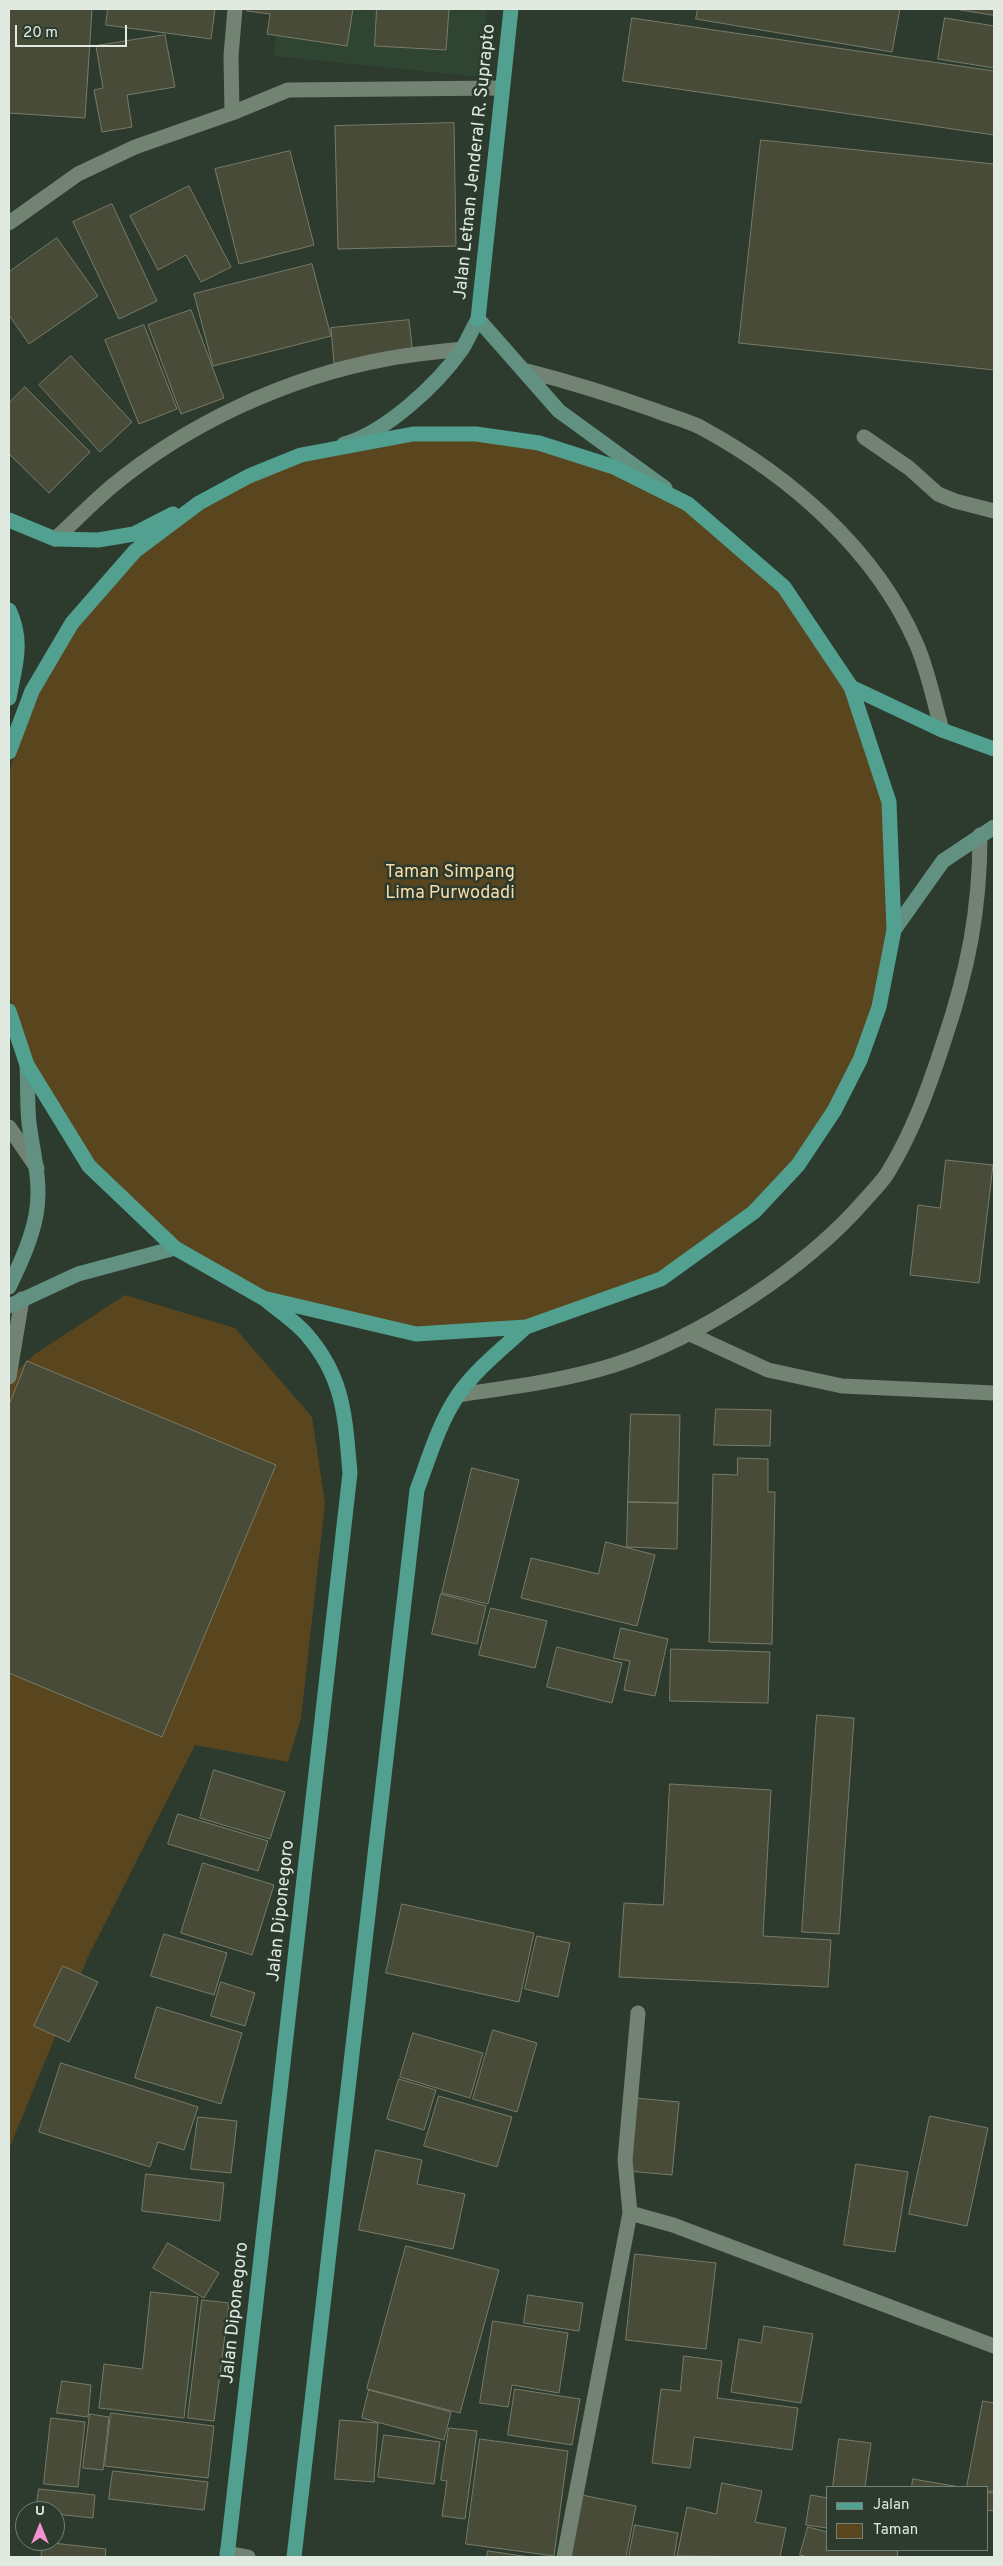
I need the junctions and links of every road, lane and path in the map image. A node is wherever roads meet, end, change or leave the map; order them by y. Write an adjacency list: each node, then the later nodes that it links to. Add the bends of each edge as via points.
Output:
1 (235, 9): 4 (street, via 230,56)
2 (511, 9): 3 (main road, Jalan Letnan Jenderal R. Suprapto)
3 (501, 88): 4 (street, via 288,90); 6 (main road, Jalan Letnan Jenderal R. Suprapto)
4 (232, 113): 5 (street, via 136,147 78,174)
5 (9, 223)
6 (478, 318): 7 (main road); 8 (main road)
7 (462, 349): 10 (main road, via 414,402 389,421 350,442); 15 (street, via 386,359 312,378 240,406 173,442 111,487)
8 (527, 371): 12 (main road, via 559,411); 19 (street, via 698,426 758,462 808,502 855,549 886,587 917,644)
9 (864, 437): 13 (street, via 909,468 938,494)
10 (301, 455): 11 (main road); 12 (main road, via 413,434 476,434 539,443 614,467)
11 (248, 476): 15 (main road, via 134,534 98,540); 21 (main road, via 199,503 136,551 72,623 32,691)
12 (688, 504): 17 (main road, via 784,587)
13 (994, 511)
14 (9, 520): 15 (main road)
15 (55, 539)
16 (11, 623): 18 (main road, via 19,648)
17 (851, 687): 19 (main road); 24 (main road, via 889,802)
18 (9, 698)
19 (942, 730): 20 (main road)
20 (994, 749)
21 (9, 752)
22 (994, 827): 23 (main road)
23 (980, 835): 24 (main road, via 943,861); 34 (street, via 980,882 972,945 954,1011 921,1111 886,1175 842,1226 812,1253 773,1282)
24 (894, 930): 33 (main road, via 879,1007 860,1060 834,1111 791,1172 754,1212 661,1279)
25 (9, 1011): 26 (main road)
26 (27, 1065): 28 (main road, via 29,1124); 29 (main road, via 89,1166)
27 (9, 1127): 28 (street)
28 (38, 1169): 30 (main road, via 36,1215 25,1254)
29 (175, 1248): 31 (main road); 32 (main road, via 78,1274)
30 (9, 1287)
31 (263, 1298): 33 (main road, via 416,1334); 41 (main road, Jalan Diponegoro, via 307,1335 335,1375 345,1419 350,1473)
32 (15, 1302): 35 (street)
33 (526, 1327): 37 (main road, via 490,1359)
34 (690, 1334): 36 (street, via 768,1370 842,1386); 37 (street, via 615,1364 555,1380)
35 (9, 1376)
36 (994, 1393)
37 (458, 1395): 43 (main road, via 435,1442 418,1490)
38 (638, 2013): 39 (street, via 625,2160)
39 (630, 2213): 40 (street, via 673,2225); 44 (street)
40 (994, 2346)
41 (227, 2555): 42 (street)
42 (248, 2557)
43 (294, 2557)
44 (564, 2557)

